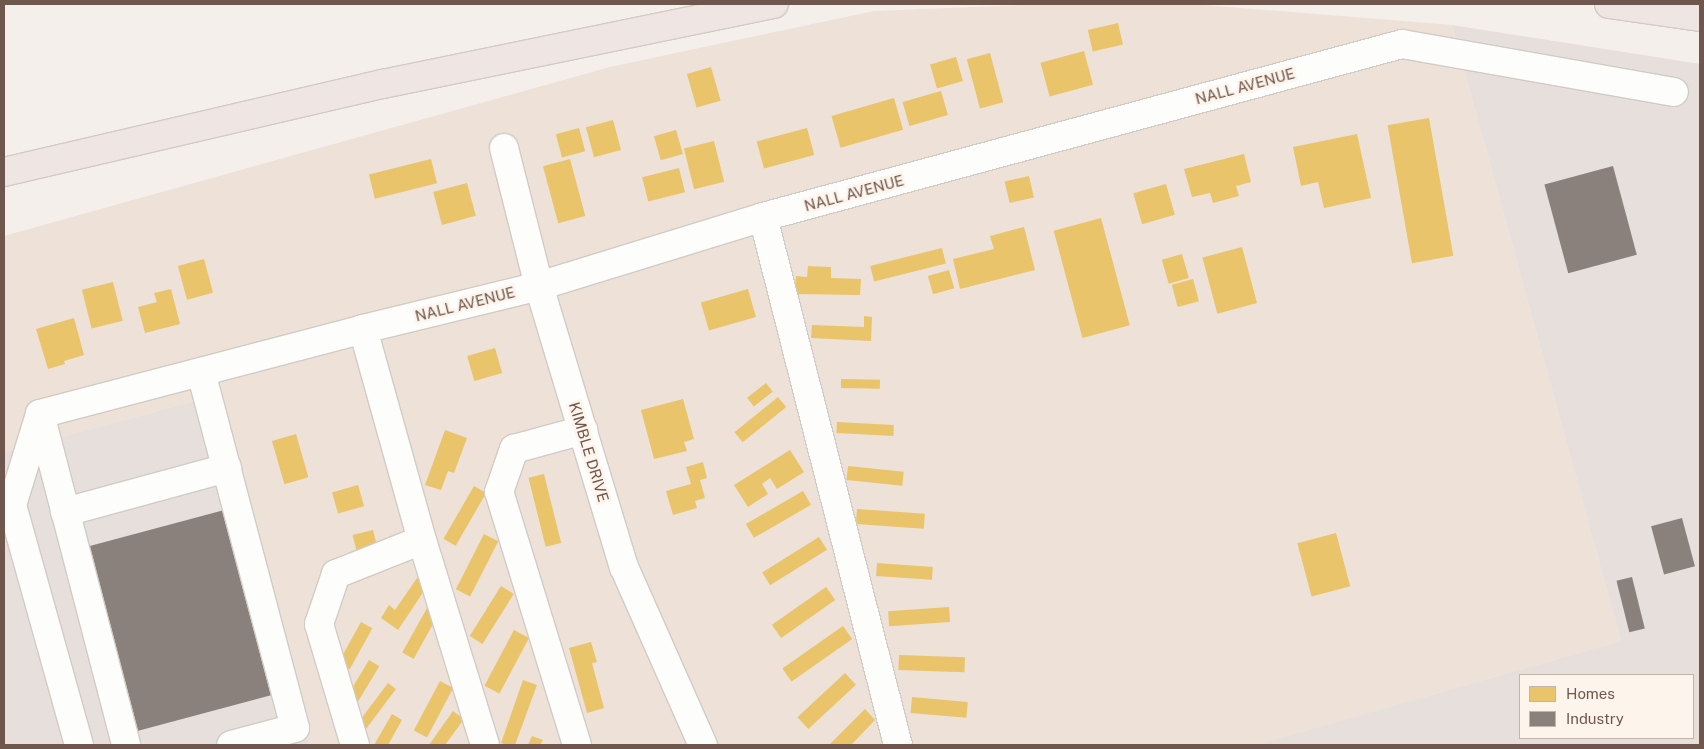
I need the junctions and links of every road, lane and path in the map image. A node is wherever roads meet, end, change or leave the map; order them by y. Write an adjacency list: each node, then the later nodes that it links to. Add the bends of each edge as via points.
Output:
1 (774, 4): 6 (highway, via 383,84)
2 (1610, 4): 3 (highway)
3 (1700, 17)
4 (1674, 92): 7 (street, NALL AVENUE, via 1402,44)
5 (504, 148): 8 (street, KIMBLE DRIVE)
6 (4, 172)
7 (763, 217): 8 (street, NALL AVENUE); 23 (street)
8 (539, 286): 9 (street, NALL AVENUE); 12 (street, KIMBLE DRIVE)
9 (363, 329): 10 (street, NALL AVENUE); 15 (street)
10 (201, 372): 11 (street, NALL AVENUE); 13 (street)
11 (40, 414): 14 (street); 16 (street, via 12,506)
12 (583, 430): 21 (street, via 514,449 500,492); 22 (street, KIMBLE DRIVE, via 624,567)
13 (227, 468): 14 (street); 18 (street, via 295,728)
14 (65, 512): 17 (street)
15 (422, 540): 19 (street, via 336,574 319,624); 20 (street)
16 (79, 745)
17 (126, 745)
18 (232, 745)
19 (355, 745)
20 (485, 745)
21 (577, 745)
22 (703, 745)
23 (898, 745)

